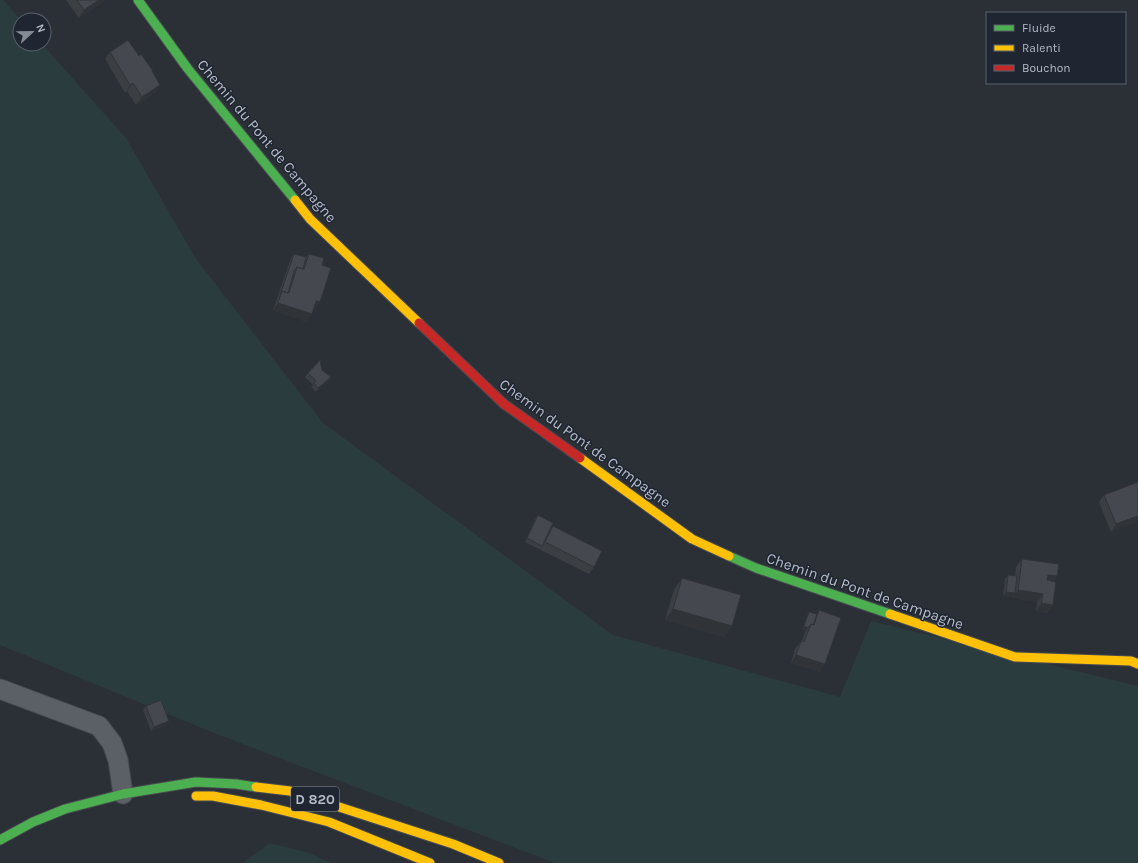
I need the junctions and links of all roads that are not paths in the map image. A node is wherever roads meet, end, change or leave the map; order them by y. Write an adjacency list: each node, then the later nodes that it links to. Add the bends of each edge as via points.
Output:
1 (138, 0): 2 (street, Chemin du Pont de Campagne, via 188,69 310,219 504,404 692,539 756,568 1015,658)
2 (1136, 658)
3 (0, 689): 4 (street, via 99,726 112,743 118,760)
4 (123, 794): 5 (street, D 820); 7 (street, D 820, via 65,809 33,822); 9 (street, D 820, via 196,782 290,791 453,844)
5 (168, 795)
6 (183, 796): 8 (street, D 820, via 213,796 329,822)
7 (0, 840)
8 (430, 863)
9 (499, 863)

